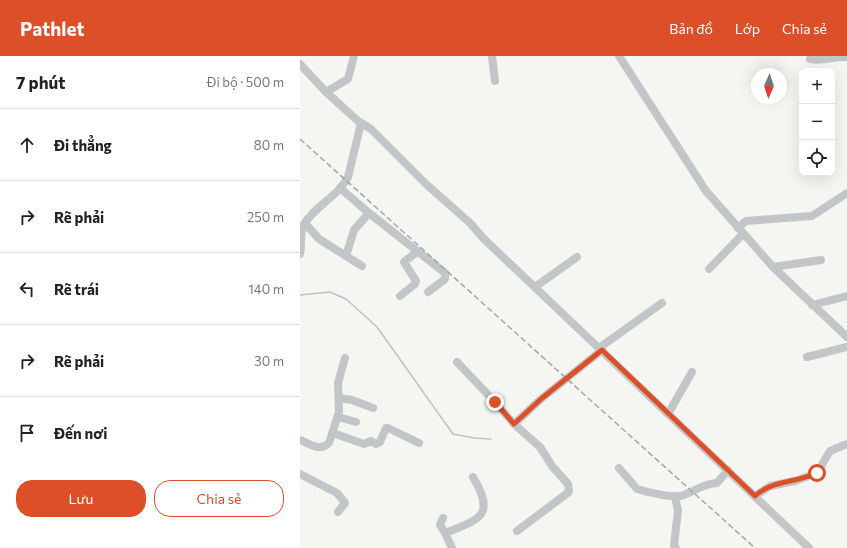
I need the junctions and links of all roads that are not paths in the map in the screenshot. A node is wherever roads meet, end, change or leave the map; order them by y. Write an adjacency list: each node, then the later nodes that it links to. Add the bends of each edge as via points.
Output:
1 (354, 56): 8 (street, via 348,79)
2 (492, 56): 7 (street)
3 (618, 56): 14 (street, via 699,182)
4 (847, 57): 5 (street, via 824,61)
5 (810, 59)
6 (300, 64): 8 (street)
7 (495, 81)
8 (326, 92): 9 (street)
9 (361, 123): 10 (street, via 348,177); 23 (street)
10 (340, 188): 12 (street); 13 (street)
11 (847, 193): 14 (street, via 814,215 746,221)
12 (368, 213): 15 (street); 17 (street, via 354,230)
13 (305, 223): 16 (street, via 302,229); 17 (street, via 314,235)
14 (740, 231): 21 (street); 22 (street)
15 (418, 251): 24 (street, via 446,276); 25 (street, via 404,262 416,283)
16 (300, 254)
17 (346, 256): 20 (street)
18 (577, 257): 23 (street)
19 (821, 260): 21 (street)
20 (362, 266)
21 (773, 267): 28 (street)
22 (709, 269)
23 (535, 287): 31 (street)
24 (428, 292)
25 (400, 296)
26 (847, 296): 28 (street)
27 (662, 303): 31 (street)
28 (812, 305): 29 (street)
29 (847, 337)
30 (847, 347): 32 (street)
31 (601, 349): 38 (street); 41 (street)
32 (807, 357)
33 (345, 358): 36 (street, via 338,383)
34 (457, 362): 41 (street)
35 (692, 372): 38 (street)
36 (338, 398): 37 (street); 39 (street)
37 (373, 408)
38 (668, 414): 47 (street)
39 (338, 417): 40 (street); 42 (street)
40 (356, 422)
41 (514, 424): 54 (street, via 540,447 569,488 565,496)
42 (333, 433): 43 (street, via 325,447 316,447); 44 (street, via 364,444 376,444 388,428)
43 (300, 440)
44 (419, 443)
45 (847, 444): 51 (street, via 830,451 817,473 770,486)
46 (619, 468): 50 (street, via 637,490)
47 (728, 470): 50 (street, via 717,482 709,483 682,496); 51 (street)
48 (300, 474): 52 (street, via 339,494 345,503)
49 (473, 477): 55 (street, via 485,502 484,511 470,522)
50 (675, 496): 57 (street, via 678,511 674,544)
51 (755, 496): 58 (street)
52 (338, 512)
53 (443, 518): 55 (street, via 440,525)
54 (517, 531)
55 (445, 533): 56 (street)
56 (452, 548)
57 (676, 548)
58 (809, 548)

